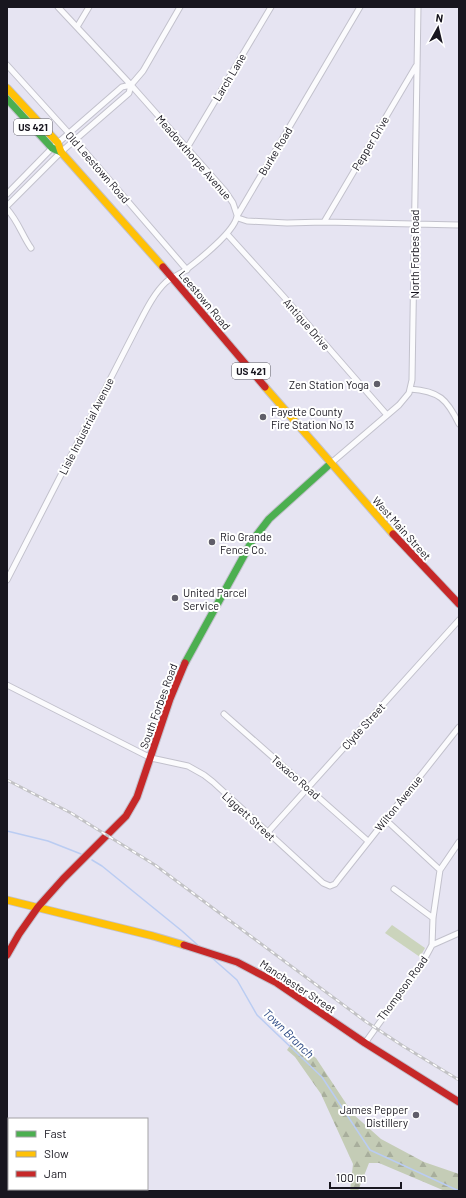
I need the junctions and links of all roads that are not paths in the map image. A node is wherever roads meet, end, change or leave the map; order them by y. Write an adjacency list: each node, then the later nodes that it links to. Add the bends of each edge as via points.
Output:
1 (58, 7): 7 (street, Meadowthorpe Avenue)
2 (89, 7): 7 (street)
3 (180, 7): 10 (street, via 143,71)
4 (271, 7): 16 (street, Larch Lane)
5 (360, 7): 21 (street, Burke Road)
6 (418, 7): 9 (street, North Forbes Road)
7 (77, 27): 10 (street, Meadowthorpe Avenue)
8 (7, 65): 13 (street, Old Leestown Road)
9 (417, 65): 22 (street, Pepper Drive); 23 (street, North Forbes Road)
10 (131, 85): 13 (street, via 122,87); 14 (street, via 128,95); 16 (street, Meadowthorpe Avenue)
11 (7, 88): 15 (main road, Leestown Road / US 421)
12 (7, 99): 15 (main road, Leestown Road / US 421)
13 (69, 133): 14 (street, Old Leestown Road); 15 (street)
14 (75, 140): 17 (street); 27 (street, Old Leestown Road)
15 (55, 146): 17 (main road, Leestown Road / US 421); 18 (street)
16 (187, 148): 21 (street, Meadowthorpe Avenue, via 230,198)
17 (61, 152): 19 (street); 28 (main road, Leestown Road / US 421)
18 (7, 194)
19 (7, 206)
20 (7, 209): 26 (street, via 20,226)
21 (237, 216): 22 (street, via 247,220 287,223); 25 (street, Burke Road, via 234,226)
22 (324, 222): 23 (street)
23 (414, 224): 24 (street); 29 (street, North Forbes Road, via 413,353)
24 (459, 225)
25 (227, 234): 27 (street, Burke Road); 30 (street, Antique Drive)
26 (31, 248)
27 (186, 270): 28 (street, Burke Road)
28 (172, 278): 32 (main road, Leestown Road / US 421); 33 (street, Lisle Industrial Avenue, via 161,288 136,329)
29 (410, 390): 30 (street, via 405,399); 31 (street, via 437,394 451,408)
30 (387, 415): 32 (street)
31 (459, 424)
32 (330, 464): 34 (main road, West Main Street / US 421, via 412,556); 39 (main road, South Forbes Road, via 269,519 252,541 183,667)
33 (7, 580)
34 (459, 604)
35 (459, 620): 40 (street, Clyde Street)
36 (7, 685): 39 (street)
37 (224, 714): 40 (street, Texaco Road)
38 (459, 727): 41 (street, Wilton Avenue)
39 (151, 758): 42 (street, Liggett Street, via 188,766 204,775); 49 (main road, South Forbes Road, via 138,797 126,816)
40 (308, 787): 42 (street, Clyde Street); 43 (street, Texaco Road)
41 (386, 820): 43 (street, Wilton Avenue); 45 (street)
42 (268, 832): 46 (street, Liggett Street, via 323,883 332,886)
43 (368, 840): 46 (street, Wilton Avenue)
44 (459, 842): 45 (street, Thompson Road)
45 (440, 870): 50 (street, Thompson Road)
46 (338, 880)
47 (394, 889): 50 (street)
48 (7, 900): 49 (main road, Manchester Street)
49 (38, 906): 53 (main road, South Forbes Road); 54 (main road, Manchester Street, via 226,957 277,983)
50 (433, 918): 52 (street, Thompson Road)
51 (459, 933): 52 (street)
52 (432, 945): 54 (street, Thompson Road, via 413,976)
53 (7, 954)
54 (364, 1043): 55 (main road, Manchester Street)
55 (459, 1102)

